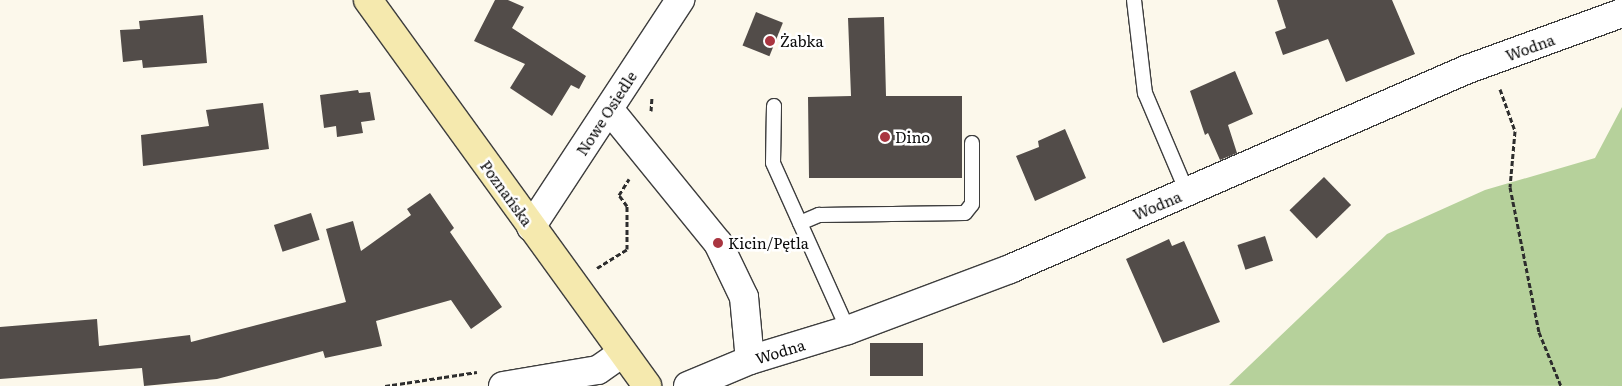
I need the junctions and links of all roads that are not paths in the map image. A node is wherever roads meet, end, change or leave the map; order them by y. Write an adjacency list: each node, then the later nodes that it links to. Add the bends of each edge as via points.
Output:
1 (368, 0): 10 (street, Poznańska)
2 (680, 0): 6 (street, Nowe Osiedle)
3 (1134, 0): 8 (lane, via 1145,94)
4 (1622, 13): 8 (street, Wodna, via 1490,61)
5 (774, 106): 9 (lane, via 773,163)
6 (609, 109): 10 (street, Nowe Osiedle); 13 (street, via 722,251 744,297)
7 (972, 144): 9 (lane, via 972,204 965,213 819,214)
8 (1187, 192): 11 (street, Wodna, via 1010,269)
9 (800, 223): 11 (lane)
10 (531, 227): 12 (street, Poznańska)
11 (848, 330): 13 (street, Wodna)
12 (622, 353): 14 (street, via 598,370); 15 (street, Poznańska)
13 (750, 360): 16 (street, Wodna)
14 (503, 386)
15 (646, 386)
16 (688, 386)

